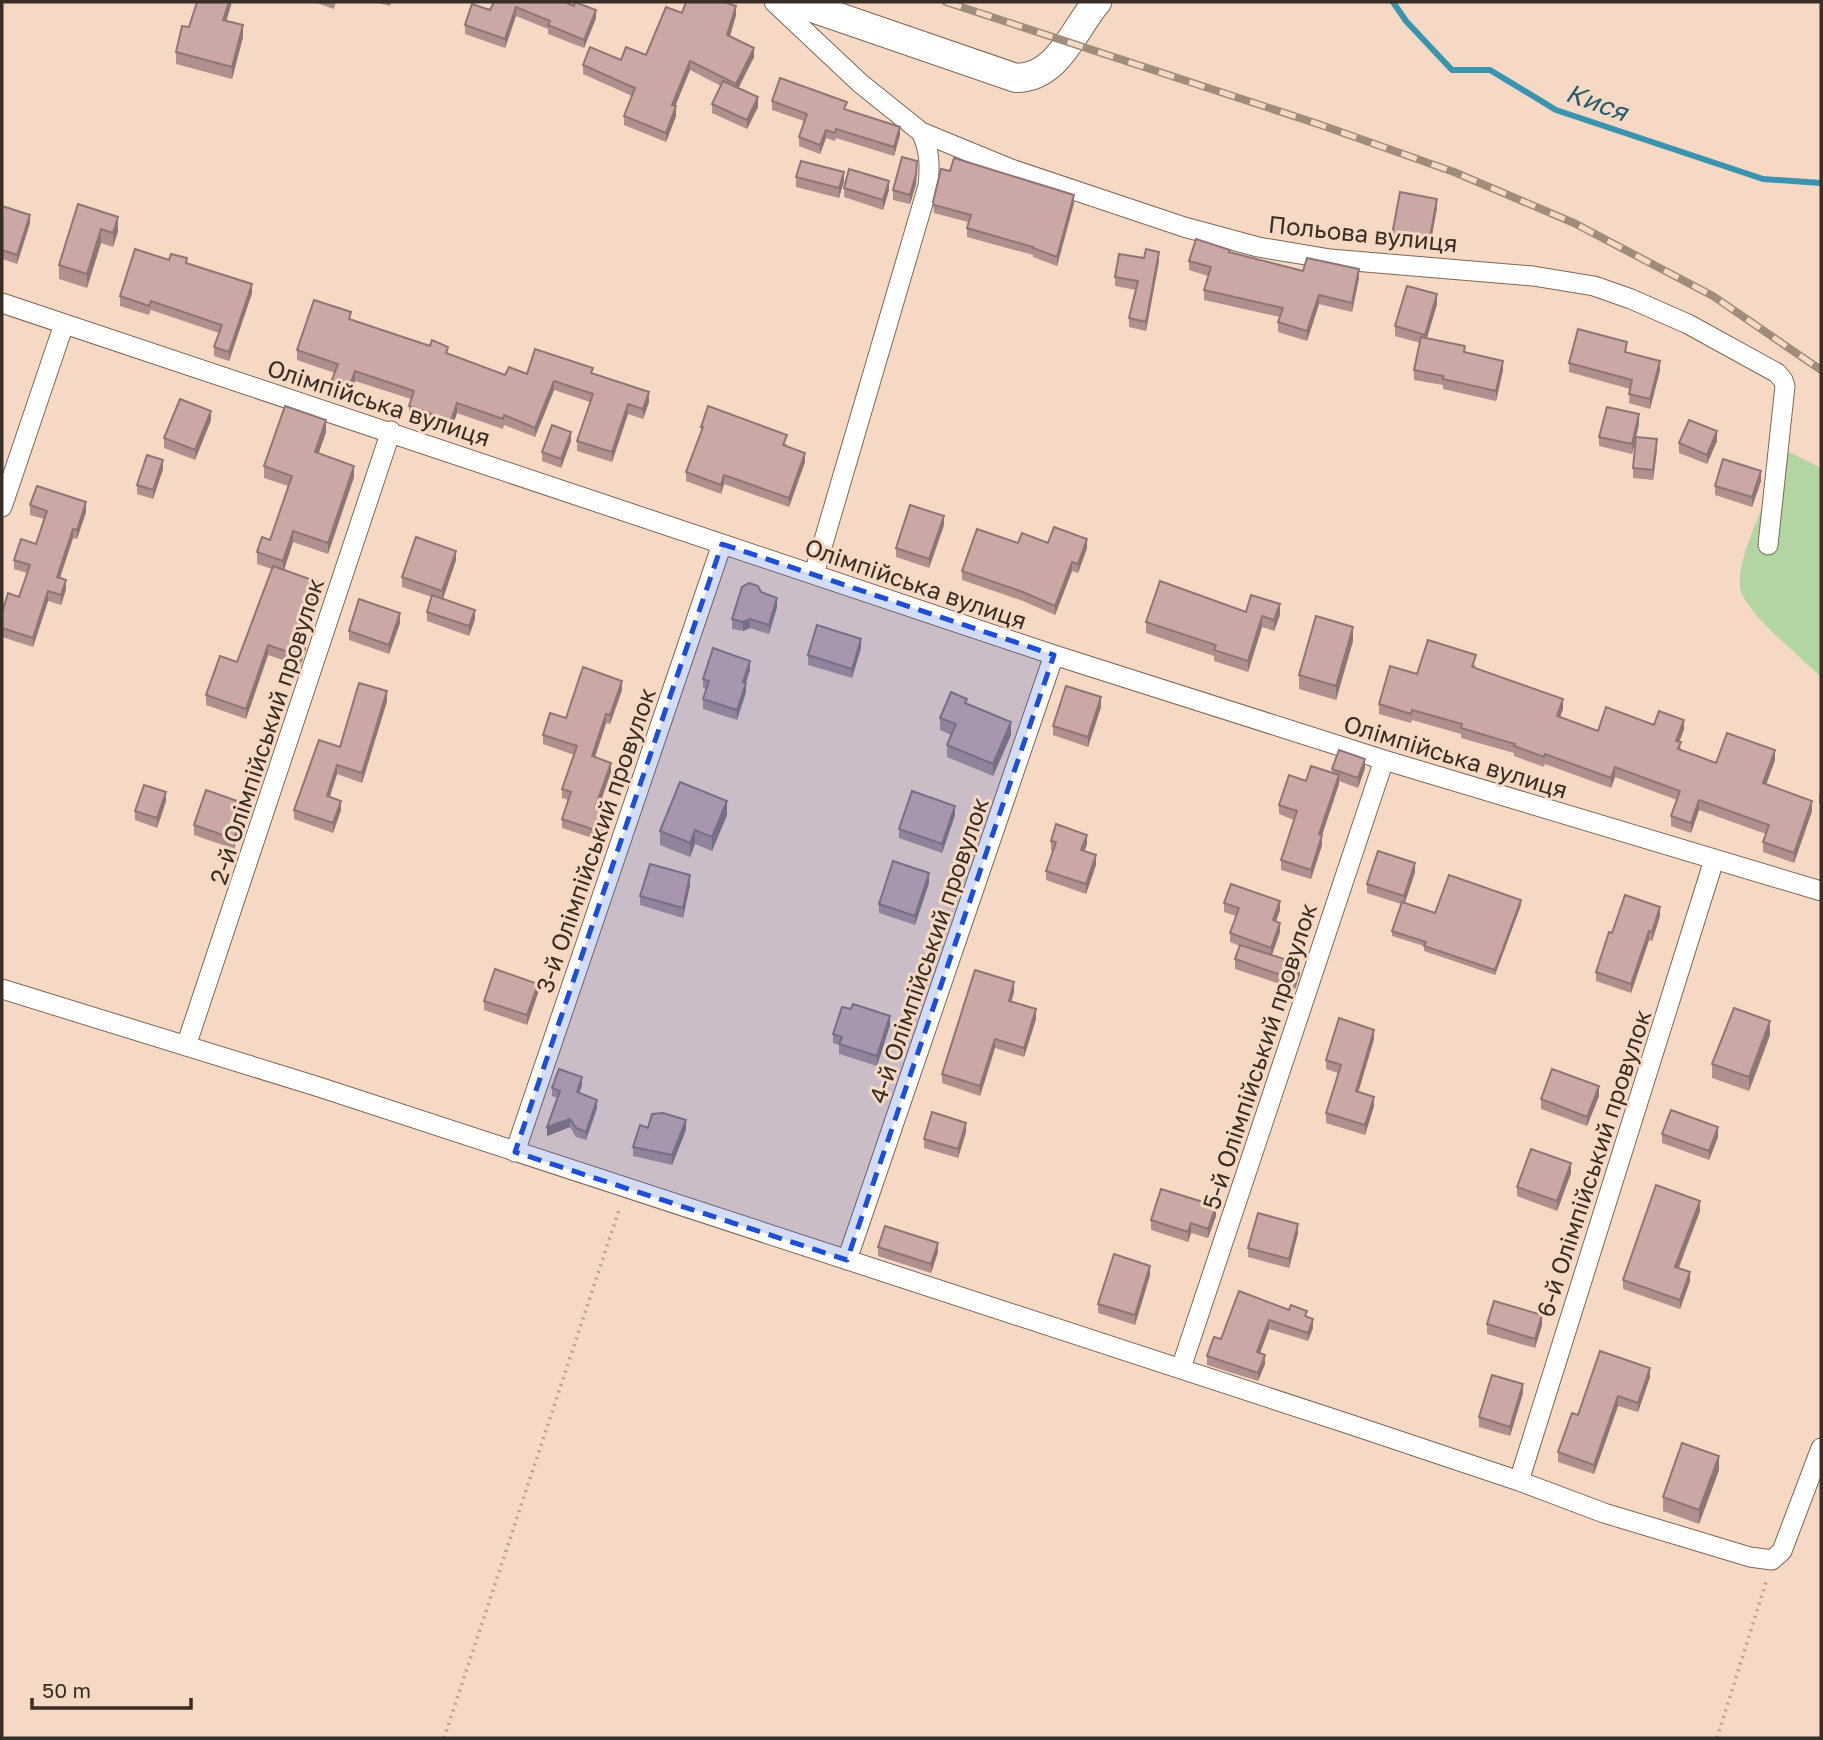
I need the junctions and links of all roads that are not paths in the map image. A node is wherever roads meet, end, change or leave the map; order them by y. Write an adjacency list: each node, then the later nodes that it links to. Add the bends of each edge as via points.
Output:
1 (774, 2): 4 (street, Польова вулиця, via 860,83)
2 (795, 2): 3 (street, via 1016,78 1034,77 1047,68)
3 (1097, 2)
4 (921, 132): 10 (street, Польова вулиця, via 1075,191 1245,244 1331,259 1577,283 1631,299 1688,324 1777,373 1784,383); 11 (street, via 928,147 928,186)
5 (2, 303): 6 (street, Олімпійська вулиця)
6 (64, 324): 7 (street, Олімпійська вулиця); 8 (street)
7 (391, 431): 9 (street, Олімпійська вулиця); 17 (street, 2-й Олімпійський провулок)
8 (2, 507)
9 (722, 544): 11 (street, Олімпійська вулиця); 18 (street, 3-й Олімпійський провулок)
10 (1768, 545)
11 (814, 574): 12 (street, Олімпійська вулиця)
12 (1054, 655): 13 (street, Олімпійська вулиця); 19 (street, 4-й Олімпійський провулок)
13 (1384, 760): 14 (street, Олімпійська вулиця); 20 (street, 5-й Олімпійський провулок)
14 (1714, 860): 15 (street, Олімпійська вулиця); 22 (street, 6-й Олімпійський провулок)
15 (1821, 891)
16 (2, 989): 17 (street)
17 (186, 1046): 18 (street)
18 (515, 1152): 19 (street)
19 (847, 1260): 20 (street)
20 (1181, 1368): 22 (street)
21 (1821, 1448): 22 (street, via 1785,1545 1772,1560 1685,1539)
22 (1519, 1481)

